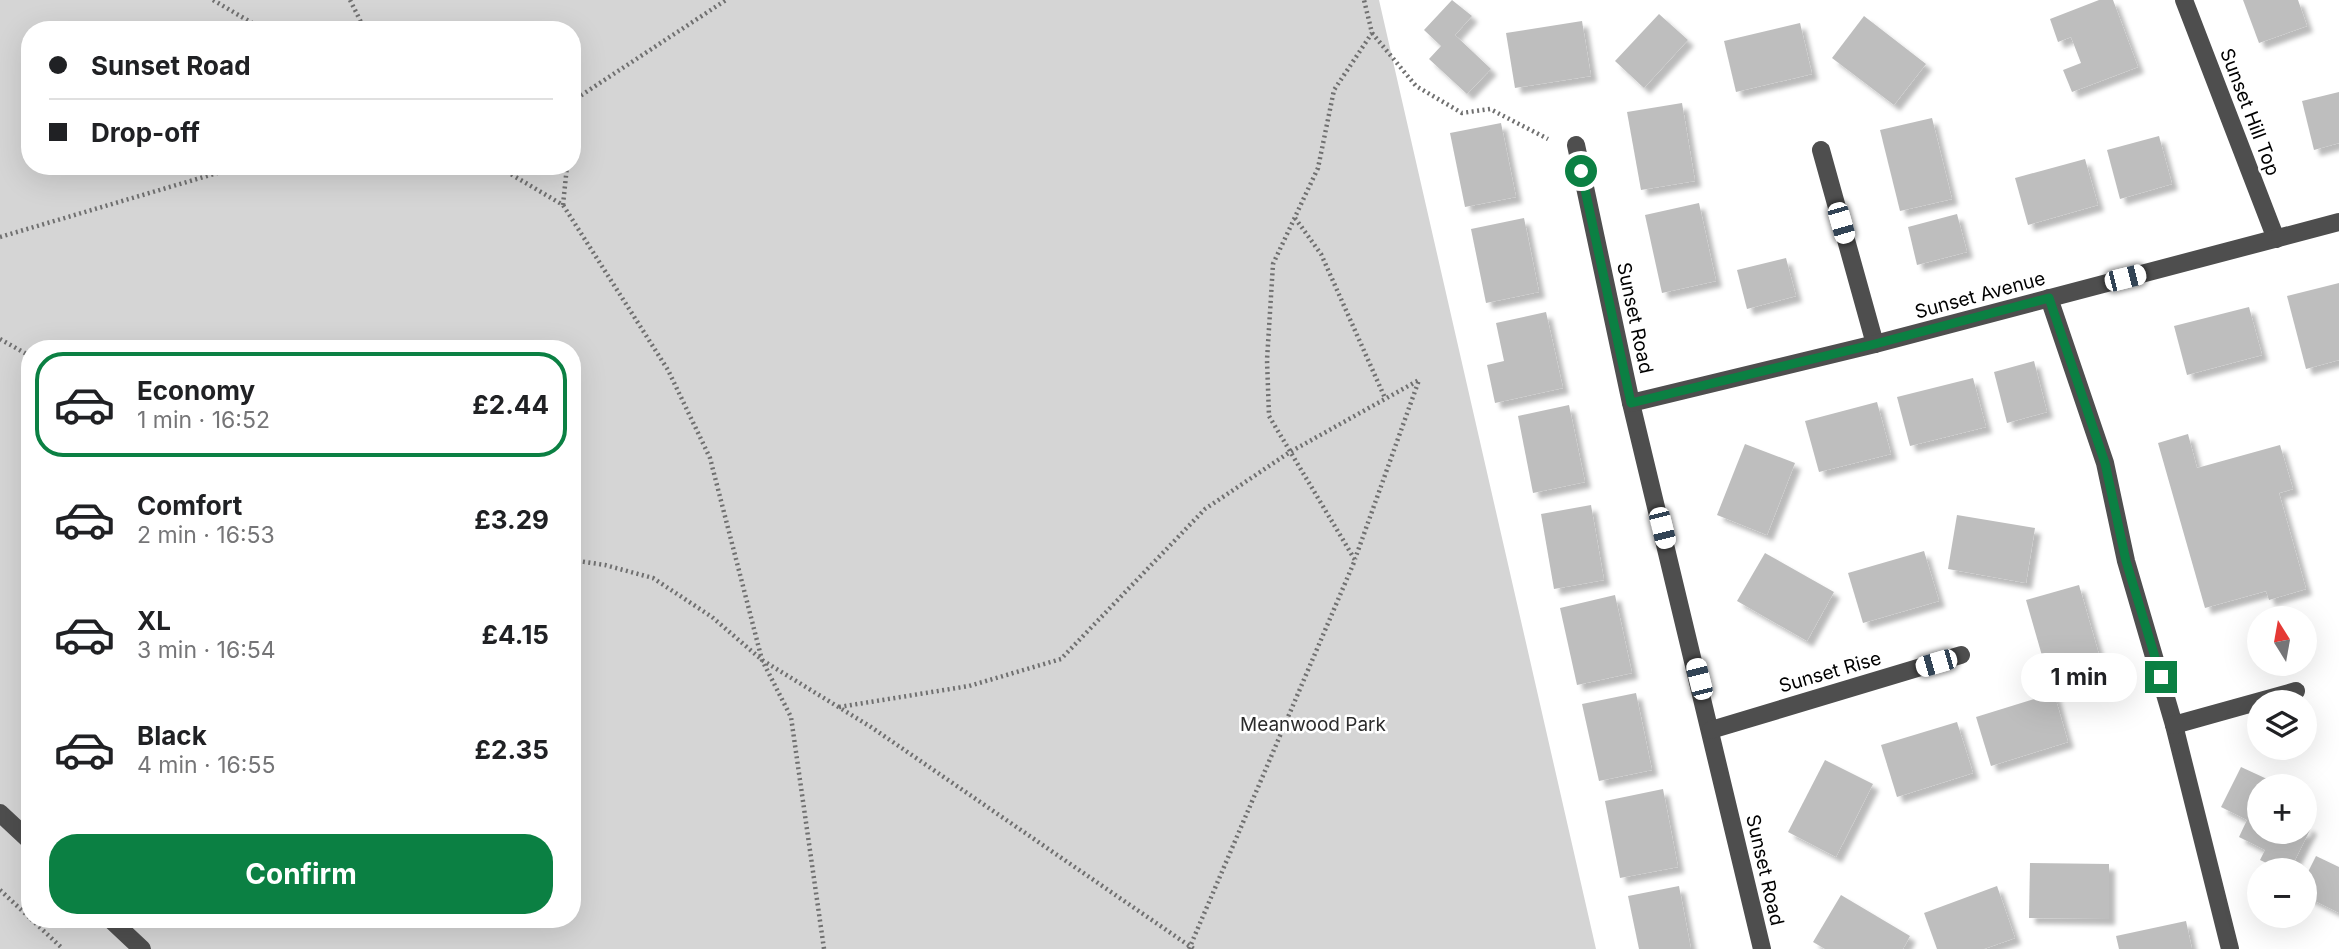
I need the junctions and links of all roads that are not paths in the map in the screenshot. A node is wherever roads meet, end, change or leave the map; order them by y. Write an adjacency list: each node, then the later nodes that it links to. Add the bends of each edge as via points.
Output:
1 (2184, 0): 5 (street, Sunset Hill Top)
2 (1576, 145): 8 (street, Sunset Road)
3 (1821, 150): 7 (street)
4 (2339, 222): 5 (street, Sunset Avenue)
5 (2276, 239): 6 (street, Sunset Avenue)
6 (2049, 298): 7 (street, Sunset Avenue); 11 (street, via 2105,463 2126,561)
7 (1875, 344): 8 (street, Sunset Avenue)
8 (1631, 403): 12 (street, Sunset Road)
9 (1961, 656): 12 (street, Sunset Rise)
10 (2247, 705): 11 (street)
11 (2174, 725): 18 (street)
12 (1711, 730): 17 (street, Sunset Road)
13 (0, 813): 14 (street)
14 (21, 833)
15 (120, 928): 16 (street)
16 (142, 949)
17 (1762, 949)
18 (2230, 949)

